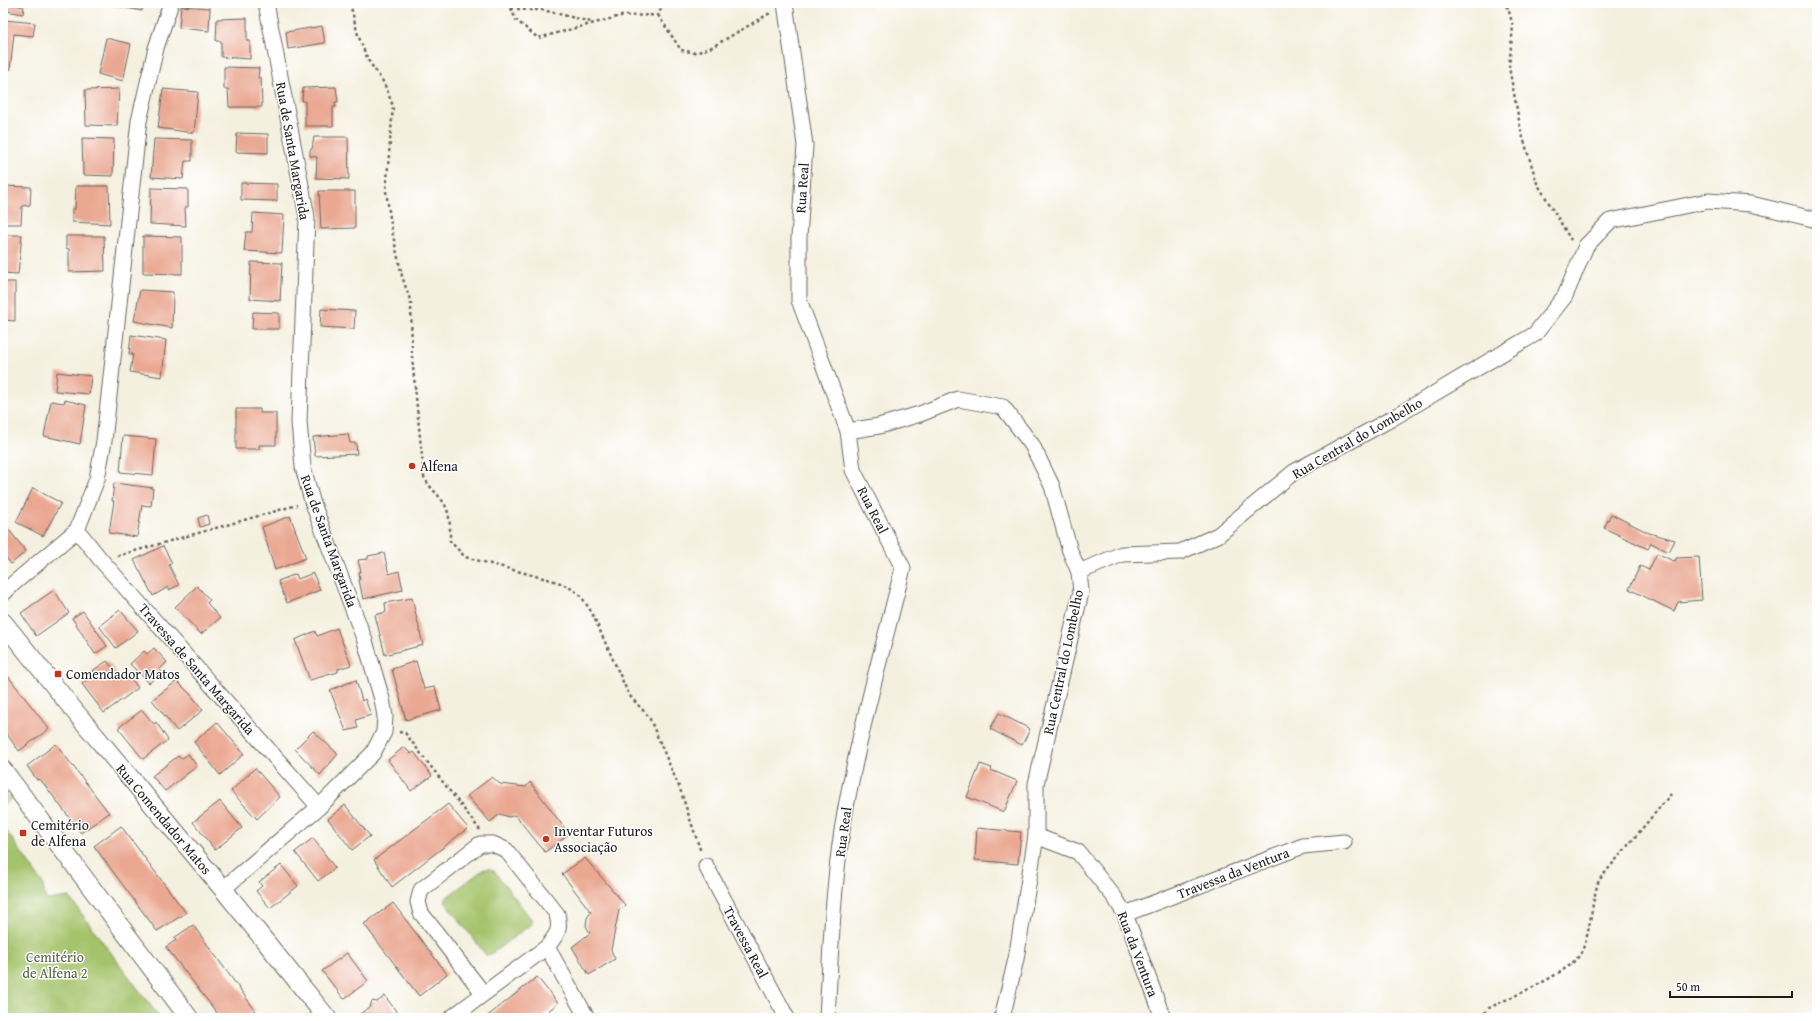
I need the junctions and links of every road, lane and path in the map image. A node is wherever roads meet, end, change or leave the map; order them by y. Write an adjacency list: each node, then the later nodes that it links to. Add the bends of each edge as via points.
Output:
1 (171, 3): 15 (street, via 156,48 139,121 106,420 97,479)
2 (266, 3): 14 (street, Rua de Santa Margarida, via 307,217 299,422 302,467)
3 (350, 3): 28 (path, via 358,35 368,60 384,83 393,106 386,191 398,261 411,303 412,357 424,477 449,512 450,541 465,557 558,582 581,596 592,613 629,695 649,717 680,789)
4 (508, 3): 8 (path)
5 (664, 3): 9 (path)
6 (1501, 3): 12 (path, via 1508,8 1513,26 1509,68 1521,131 1537,183)
7 (785, 4): 9 (path, via 712,47 696,53 681,50); 13 (street, Rua Real, via 805,145 799,238 799,300)
8 (511, 8): 10 (path, via 543,10); 10 (path, via 516,20 538,38)
9 (658, 15): 10 (path, via 621,16)
10 (592, 22)
11 (1817, 220): 12 (street, Rua Central do Lombelho, via 1751,204 1708,201 1610,221 1586,246)
12 (1581, 258): 17 (street, Rua Central do Lombelho, via 1565,296 1535,334 1391,419 1294,472 1218,535 1180,552 1122,554)
13 (848, 431): 17 (street, via 879,426 958,399 1003,407 1032,445 1052,486 1070,550); 38 (street, Rua Real, via 853,470 903,568 875,676 846,807 832,906)
14 (312, 501): 16 (path); 21 (street, Rua de Santa Margarida, via 365,641 382,699)
15 (77, 530): 16 (street, Travessa de Santa Margarida); 18 (street)
16 (101, 560): 24 (street, Travessa de Santa Margarida)
17 (1080, 572): 25 (street, Rua Central do Lombelho, via 1081,592 1036,784)
18 (8, 585): 19 (street)
19 (3, 594)
20 (3, 622): 29 (street, Rua Comendador Matos)
21 (384, 732): 24 (street, Rua de Santa Margarida, via 373,753); 27 (path, via 405,732 480,831)
22 (3, 770): 34 (street)
23 (1672, 794): 41 (path, via 1599,880 1593,896 1582,951 1570,965 1489,1008)
24 (319, 807): 29 (street, Rua de Santa Margarida)
25 (1036, 836): 30 (street, Rua da Ventura, via 1078,852); 39 (street, Rua Central do Lombelho, via 1016,959)
26 (1344, 842): 30 (street, Travessa da Ventura, via 1303,846)
27 (480, 844): 31 (street, via 493,844 506,850 558,914 560,926 557,935); 32 (street, via 421,890 418,902 421,913)
28 (706, 866): 37 (street, Travessa Real)
29 (224, 890): 33 (street, Rua Comendador Matos)
30 (1125, 914): 40 (street, Rua da Ventura)
31 (547, 947): 32 (street); 36 (street)
32 (483, 994): 35 (street)
33 (325, 1017)
34 (189, 1018)
35 (451, 1018)
36 (587, 1018)
37 (787, 1018)
38 (827, 1018)
39 (1002, 1018)
40 (1163, 1018)
41 (1481, 1018)

